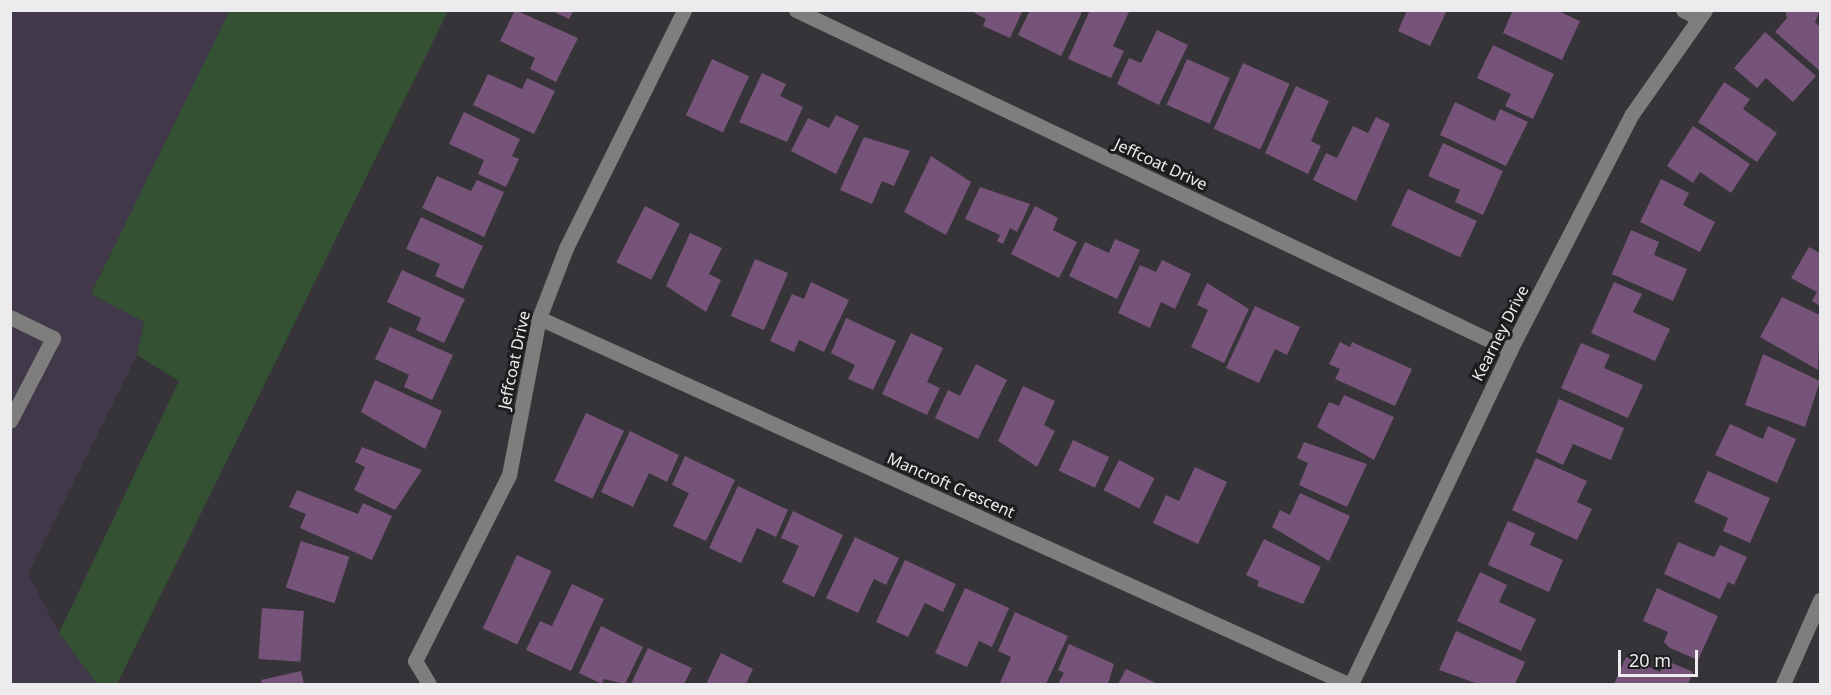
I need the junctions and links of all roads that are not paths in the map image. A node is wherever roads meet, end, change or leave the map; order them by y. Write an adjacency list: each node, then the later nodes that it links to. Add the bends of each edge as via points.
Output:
1 (684, 10): 6 (street, Jeffcoat Drive, via 566,248)
2 (796, 10): 7 (street, Jeffcoat Drive)
3 (1683, 10): 4 (street)
4 (1702, 14): 7 (street, Kearney Drive, via 1632,114)
5 (10, 317): 8 (street, via 53,338)
6 (539, 318): 10 (street, Jeffcoat Drive, via 510,475 415,661); 11 (street, Mancroft Crescent)
7 (1510, 350): 11 (street, Kearney Drive)
8 (10, 421)
9 (1821, 600): 12 (street)
10 (429, 684)
11 (1349, 684)
12 (1783, 684)

